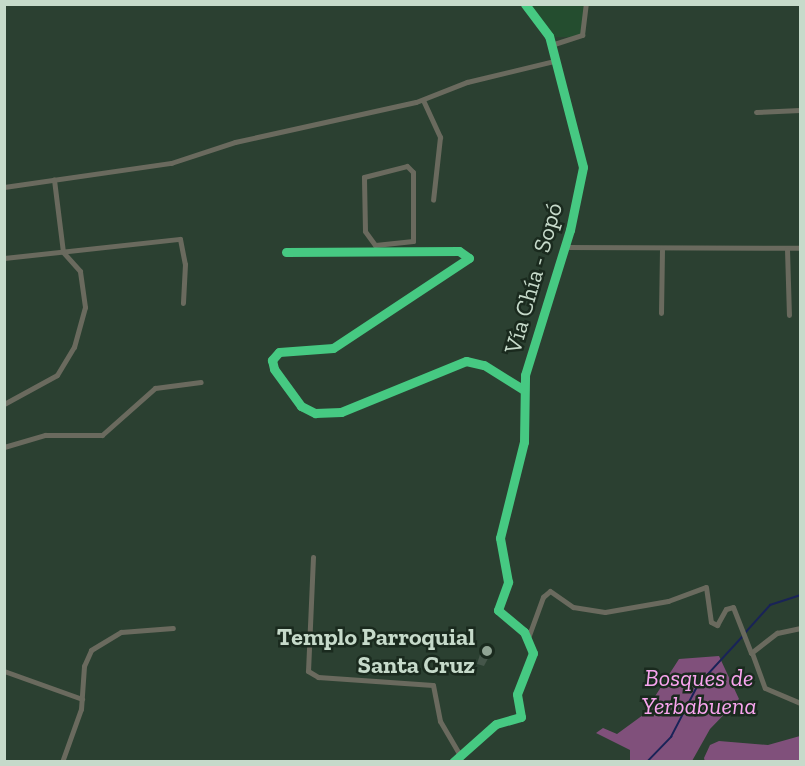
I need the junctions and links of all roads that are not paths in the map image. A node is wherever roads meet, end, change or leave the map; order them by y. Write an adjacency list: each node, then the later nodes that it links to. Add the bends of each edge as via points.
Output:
1 (525, 4): 3 (street, Vía Chía - Sopó)
2 (586, 4): 3 (street, via 582,35)
3 (551, 45): 4 (street, Vía Chía - Sopó)
4 (554, 61): 5 (street, via 467,82); 11 (street, Vía Chía - Sopó, via 583,159)
5 (423, 100): 8 (street, via 235,142 171,163); 10 (street, via 440,136)
6 (801, 110): 7 (street)
7 (756, 112)
8 (54, 180): 9 (street); 16 (street)
9 (4, 187)
10 (433, 200)
11 (565, 247): 15 (street); 23 (street, Vía Chía - Sopó, via 532,347)
12 (386, 248): 12 (street, via 413,241 411,167 364,177 366,235 375,245); 17 (street); 23 (street, via 465,252 470,258 333,348 279,352 272,360 274,369 301,406 315,413 340,412 466,361 484,365)
13 (801, 248): 14 (street)
14 (787, 249): 15 (street); 21 (street)
15 (662, 250): 20 (street)
16 (63, 252): 18 (street); 19 (street, via 180,239 185,264); 24 (street, via 84,283 85,307 74,346 57,375)
17 (286, 252)
18 (4, 258)
19 (183, 303)
20 (661, 313)
21 (789, 315)
22 (201, 382): 25 (street, via 155,388 102,435 45,435)
23 (524, 390): 29 (street, Vía Chía - Sopó, via 522,452 500,538 508,582 498,610)
24 (4, 404)
25 (4, 447)
26 (313, 557): 34 (street, via 308,671 318,677 433,685 440,721)
27 (173, 628): 32 (street, via 121,632 97,644 84,666)
28 (801, 628): 30 (street, via 777,633)
29 (528, 638): 30 (street, via 543,597 550,591 573,607 605,612 668,601 702,587 710,593 711,622 717,625 726,609 733,607); 34 (street, via 533,653 531,669 517,694 521,717 496,724)
30 (753, 653): 33 (street, via 765,688)
31 (4, 671): 32 (street)
32 (82, 699): 35 (street)
33 (801, 703)
34 (461, 757): 36 (street)
35 (62, 762)
36 (453, 762)

